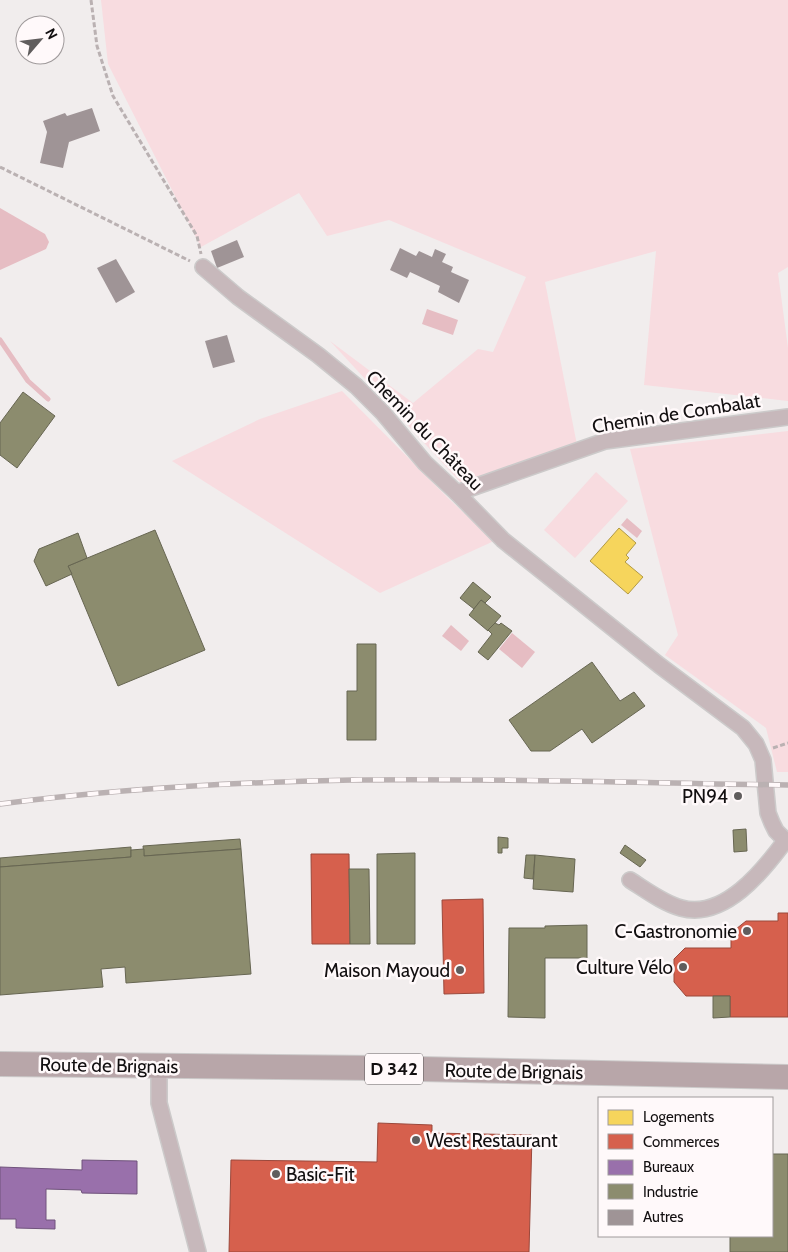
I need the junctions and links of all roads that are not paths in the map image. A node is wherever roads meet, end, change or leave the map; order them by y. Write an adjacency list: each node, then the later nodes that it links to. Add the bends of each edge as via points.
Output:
1 (204, 267): 3 (street, Chemin du Château, via 238,297 356,386 426,464)
2 (788, 417): 3 (street, Chemin de Combalat, via 605,440)
3 (457, 493): 4 (street, Chemin du Château, via 503,540 743,728 761,754 768,813 776,831)
4 (787, 842): 5 (street, via 745,887 704,910 681,908)
5 (630, 880)
6 (0, 1064): 7 (main road, Route de Brignais / D 342)
7 (159, 1065): 8 (main road, Route de Brignais / D 342); 9 (street, via 159,1103)
8 (788, 1077)
9 (198, 1252)

